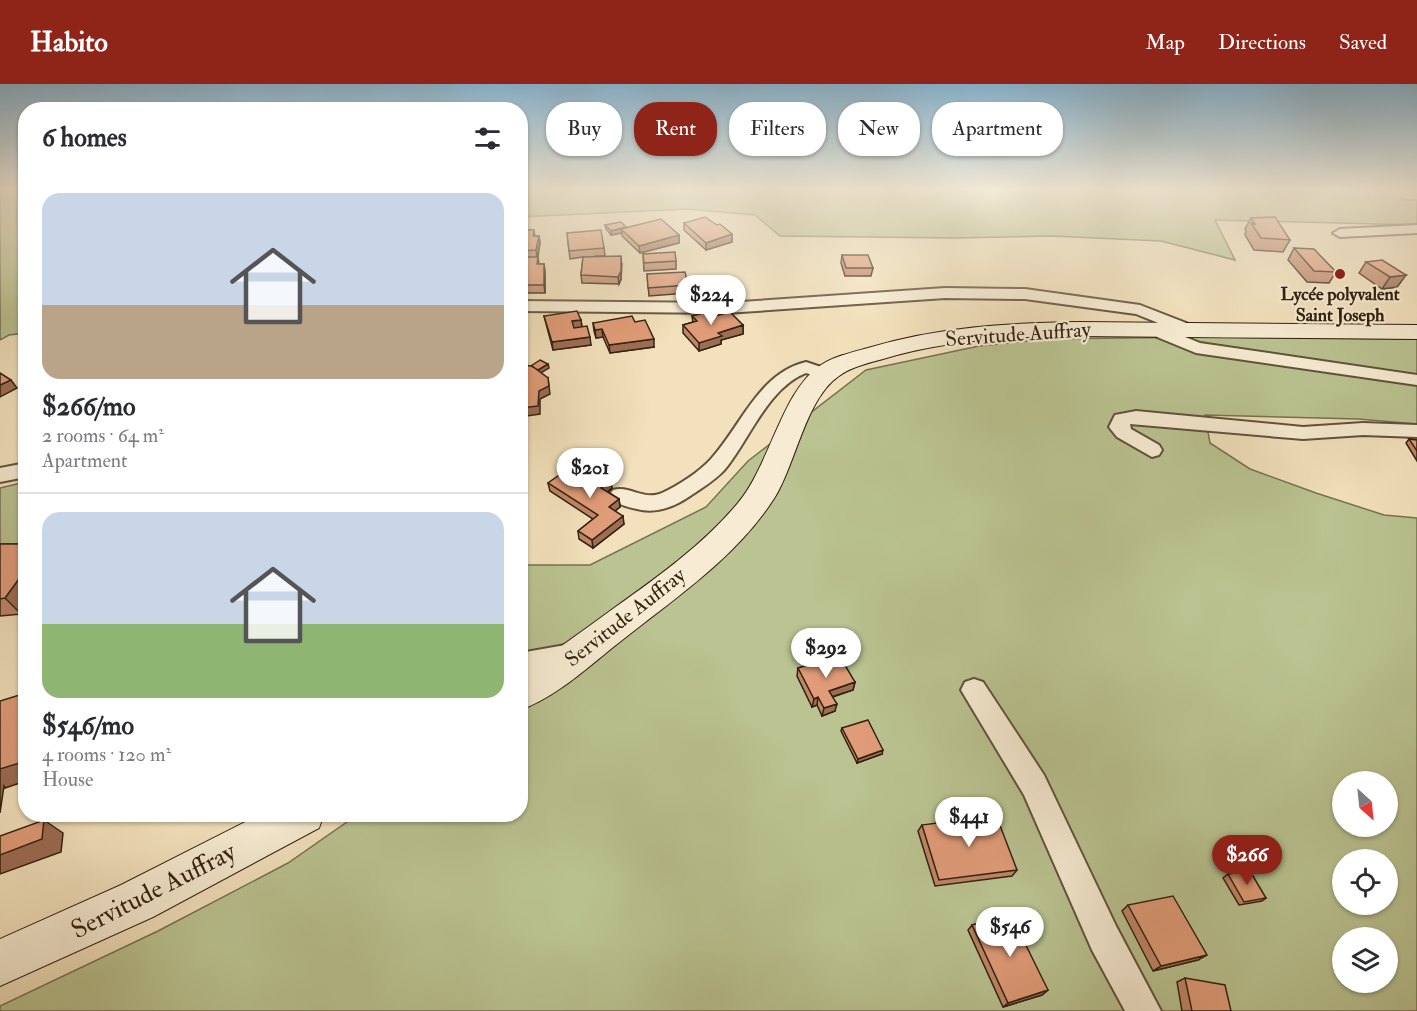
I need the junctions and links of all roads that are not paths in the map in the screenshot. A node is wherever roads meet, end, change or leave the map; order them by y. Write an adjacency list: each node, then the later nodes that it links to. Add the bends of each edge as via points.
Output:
1 (528, 306): 3 (street, via 718,308 945,293 1025,294 1140,310)
2 (1157, 330): 3 (street, Servitude Auffray); 5 (street, Servitude Auffray, via 1046,328 981,332 879,351); 6 (street, via 1196,348)
3 (1188, 330): 4 (street, Servitude Auffray)
4 (1417, 332)
5 (824, 374): 11 (street, via 806,367 785,376 716,466 676,495 651,505); 12 (street, Servitude Auffray, via 812,388 773,474 738,524 703,557)
6 (1417, 380)
7 (1417, 431): 8 (street, via 1303,433 1136,417 1122,420 1119,427 1124,433)
8 (1152, 450)
9 (18, 472): 10 (street)
10 (0, 476)
11 (620, 495)
12 (579, 654): 13 (street); 14 (street, Servitude Auffray)
13 (528, 663)
14 (528, 689)
15 (974, 690): 18 (street, via 1034,785 1104,938)
16 (289, 822): 17 (street, Servitude Auffray, via 137,902)
17 (0, 963)
18 (1144, 1011)

